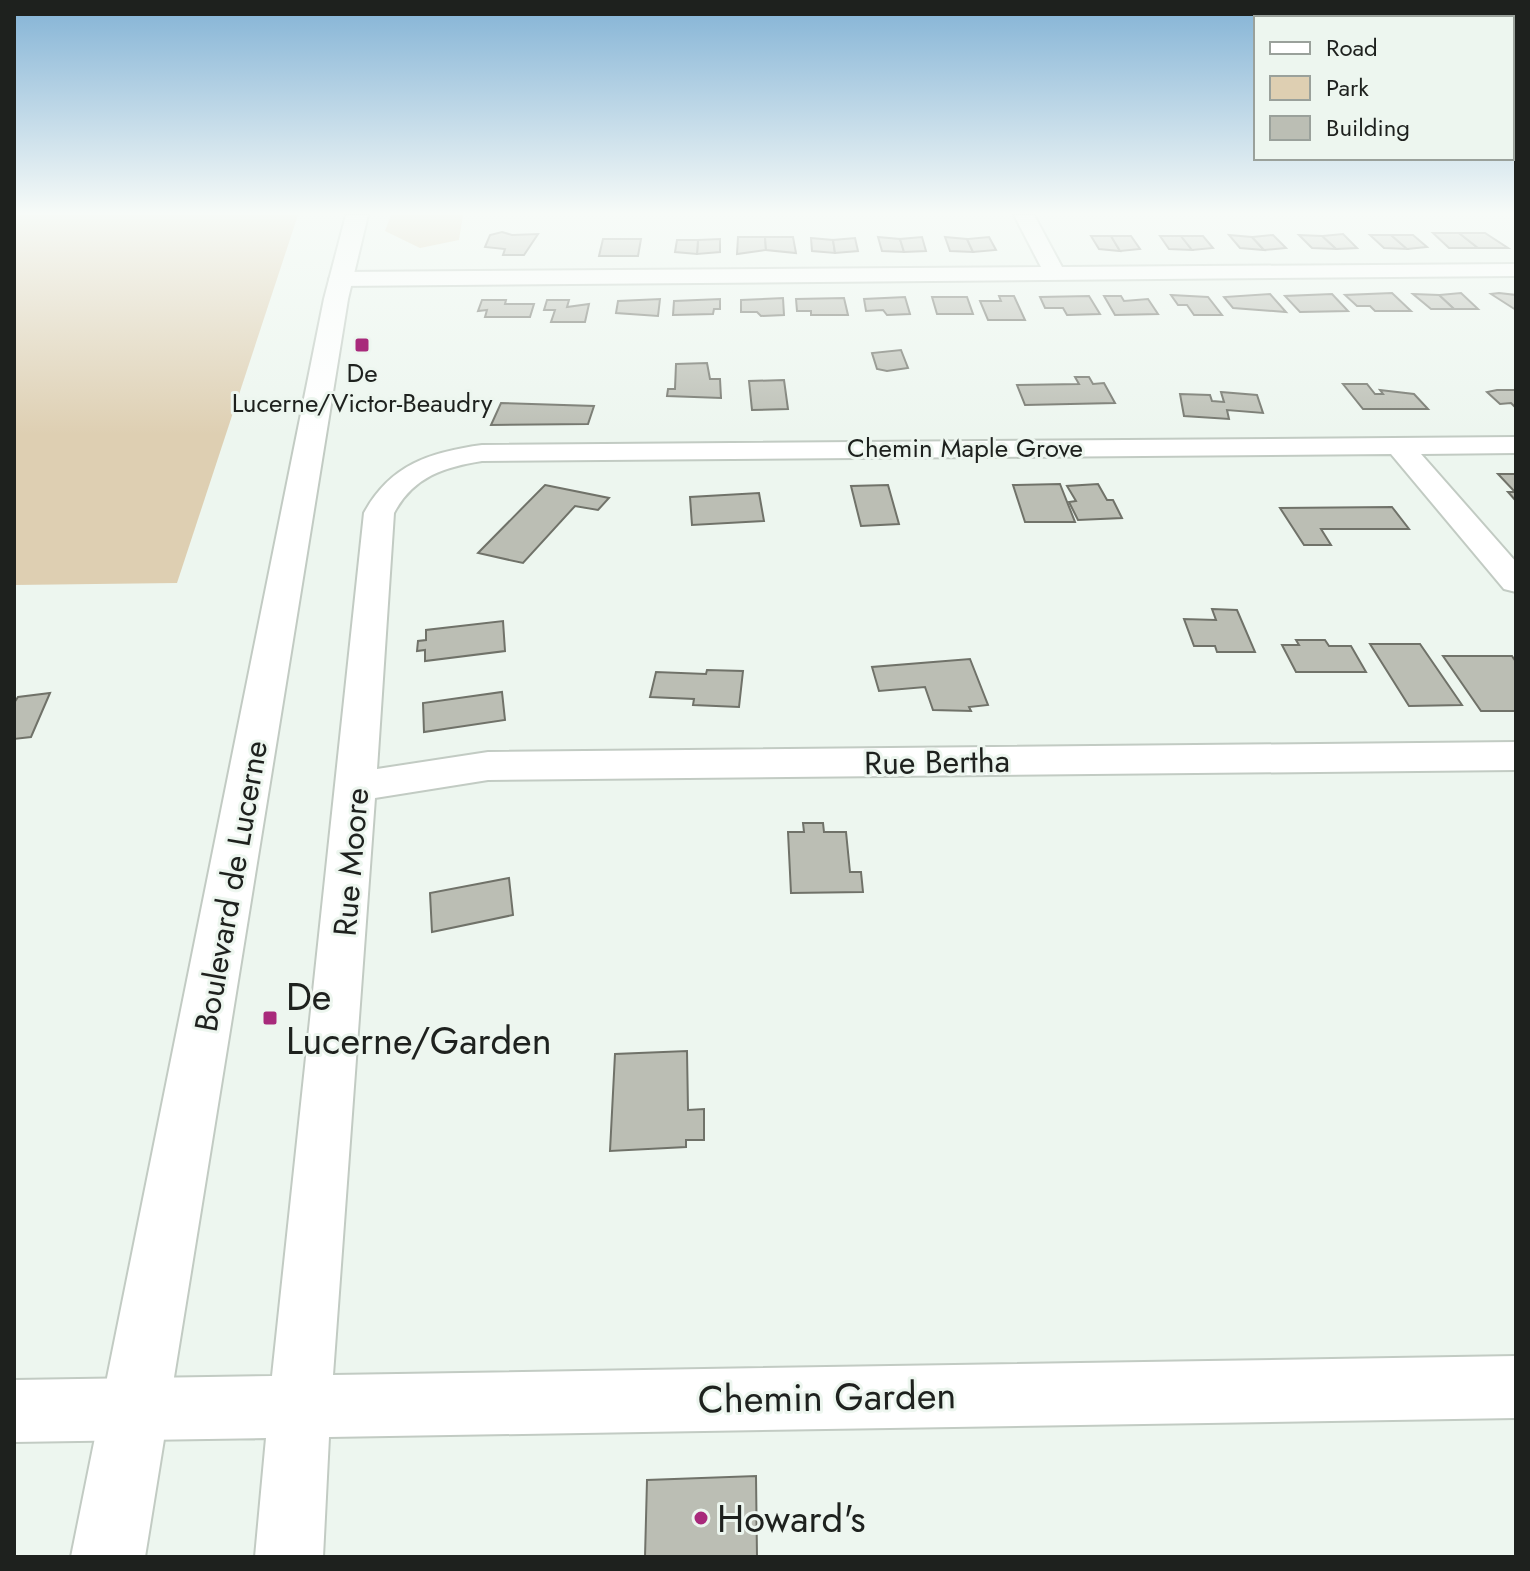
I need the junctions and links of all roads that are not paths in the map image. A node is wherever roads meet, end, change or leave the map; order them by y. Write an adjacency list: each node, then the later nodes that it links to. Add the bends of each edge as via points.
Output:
1 (338, 288): 10 (main road, Boulevard de Lucerne)
2 (1516, 445): 3 (street, Chemin Maple Grove)
3 (1399, 446): 4 (street, Chemin Maple Grove, via 482,453); 5 (street)
4 (416, 469): 7 (street, Rue Moore, via 387,494 379,513)
5 (1516, 582)
6 (1516, 756): 7 (street, Rue Bertha, via 488,766)
7 (359, 786): 9 (street, Rue Moore)
8 (1516, 1387): 9 (street, Chemin Garden)
9 (300, 1406): 10 (street, Chemin Garden); 13 (street, Rue Moore)
10 (137, 1408): 11 (street, Chemin Garden); 12 (main road, Boulevard de Lucerne)
11 (14, 1411)
12 (108, 1557)
13 (289, 1557)

